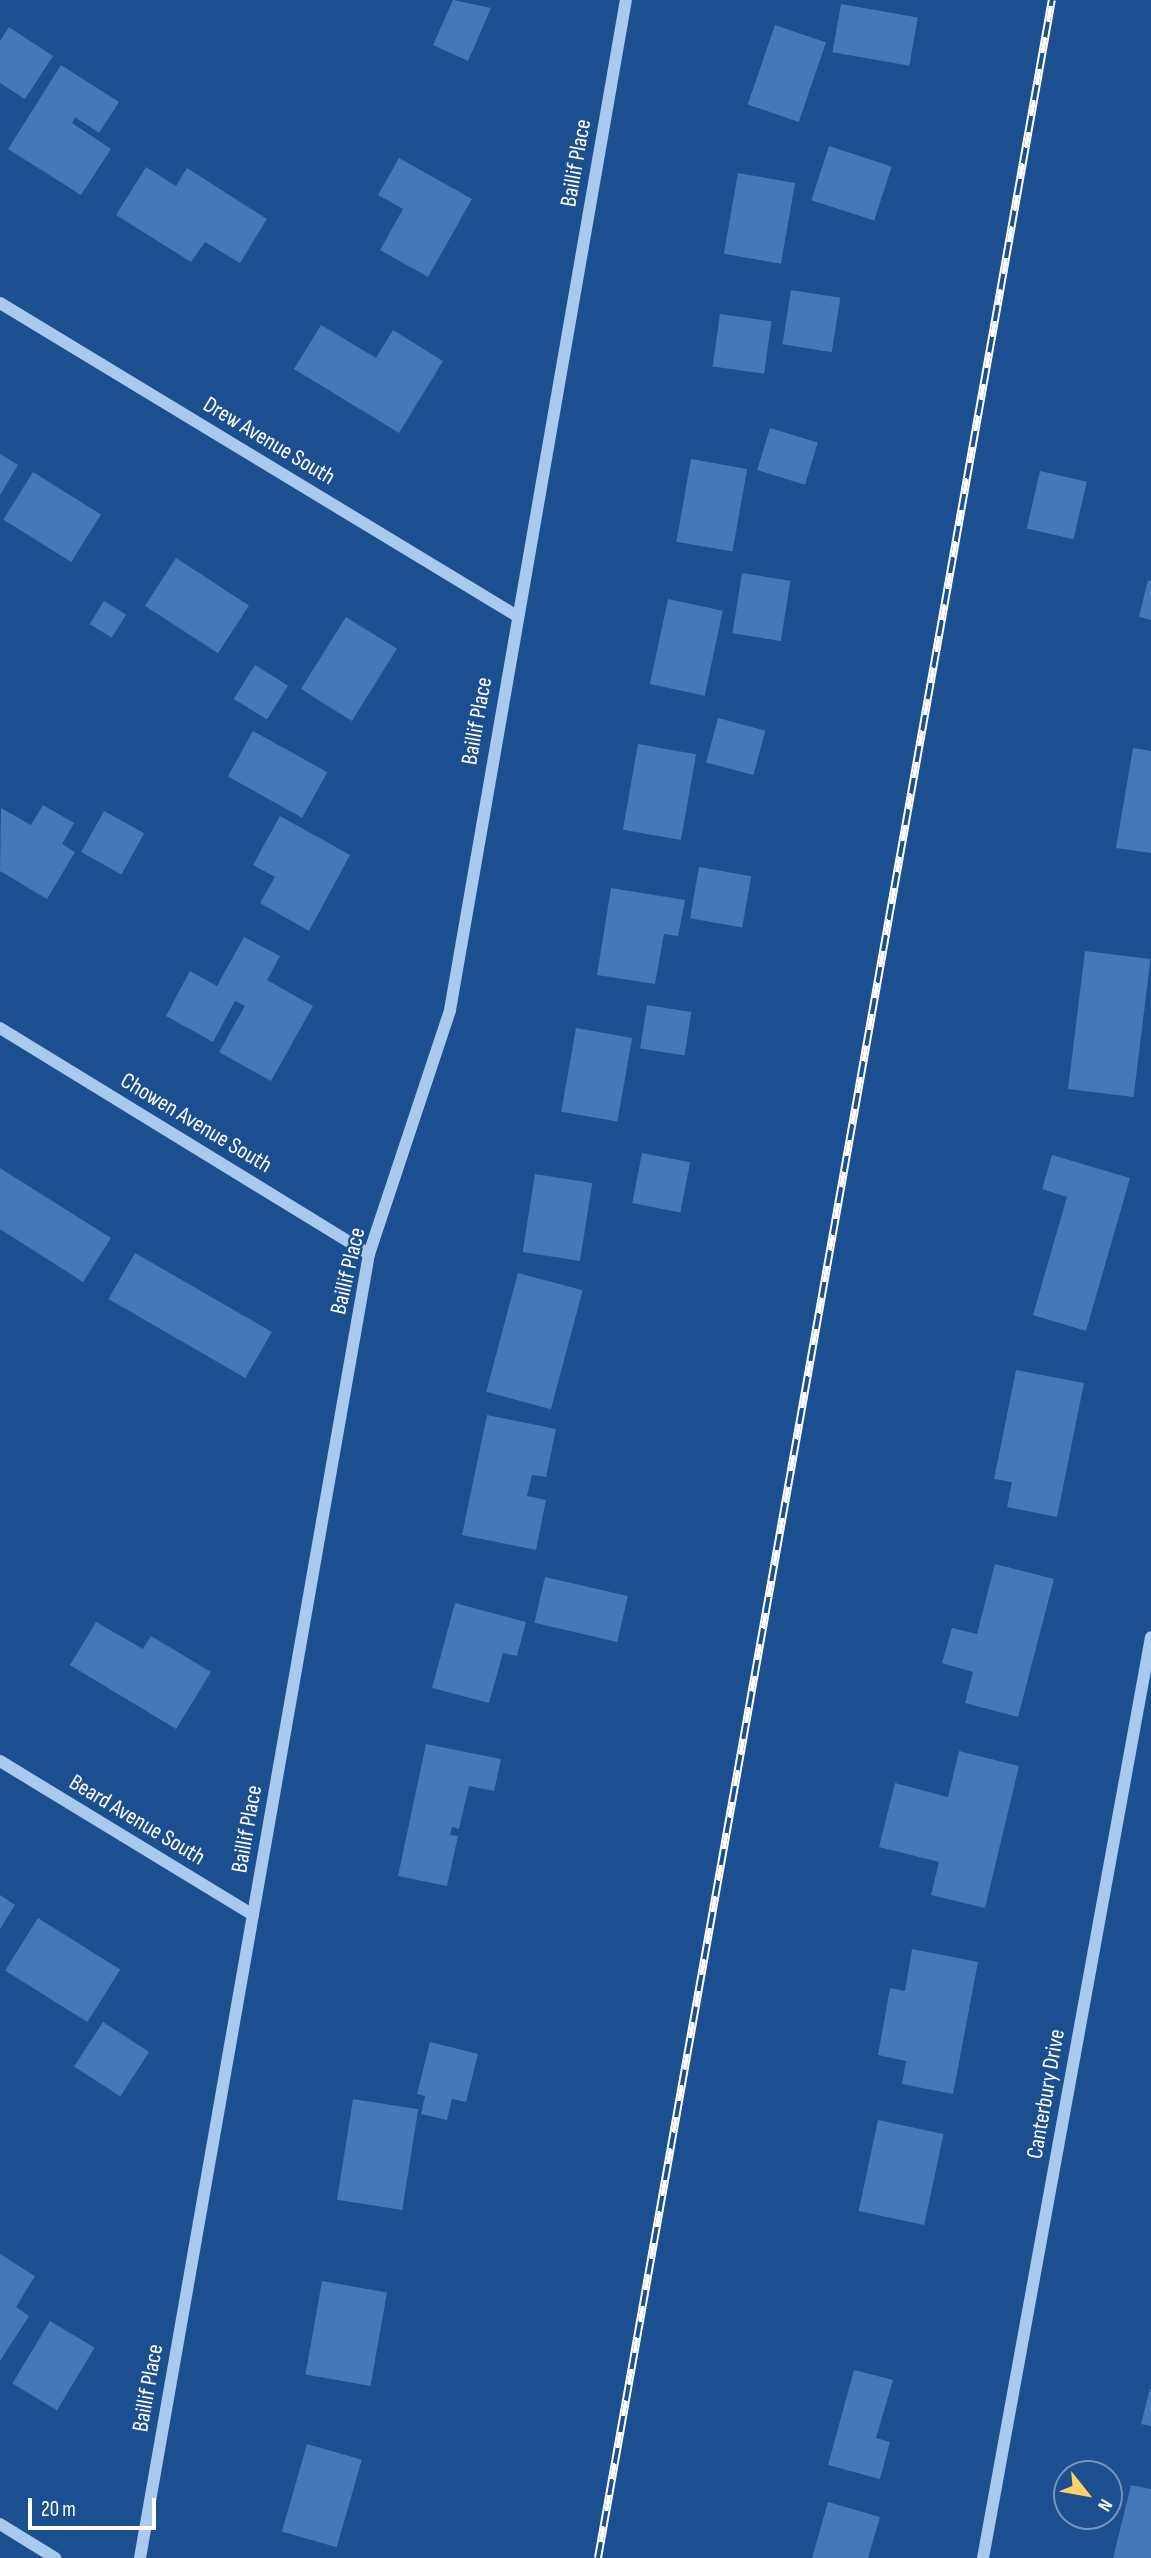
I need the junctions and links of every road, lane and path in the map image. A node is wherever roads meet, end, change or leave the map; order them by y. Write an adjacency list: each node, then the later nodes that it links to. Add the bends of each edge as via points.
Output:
1 (626, 0): 3 (street, Baillif Place)
2 (0, 303): 3 (street, Drew Avenue South)
3 (517, 616): 5 (street, Baillif Place, via 450,1010)
4 (0, 1028): 5 (street, Chowen Avenue South)
5 (369, 1254): 8 (street, Baillif Place)
6 (1151, 1637): 12 (street, Canterbury Drive)
7 (0, 1761): 8 (street, Beard Avenue South)
8 (253, 1915): 11 (street, Baillif Place)
9 (0, 2524): 10 (street)
10 (55, 2558)
11 (140, 2558)
12 (983, 2558)

